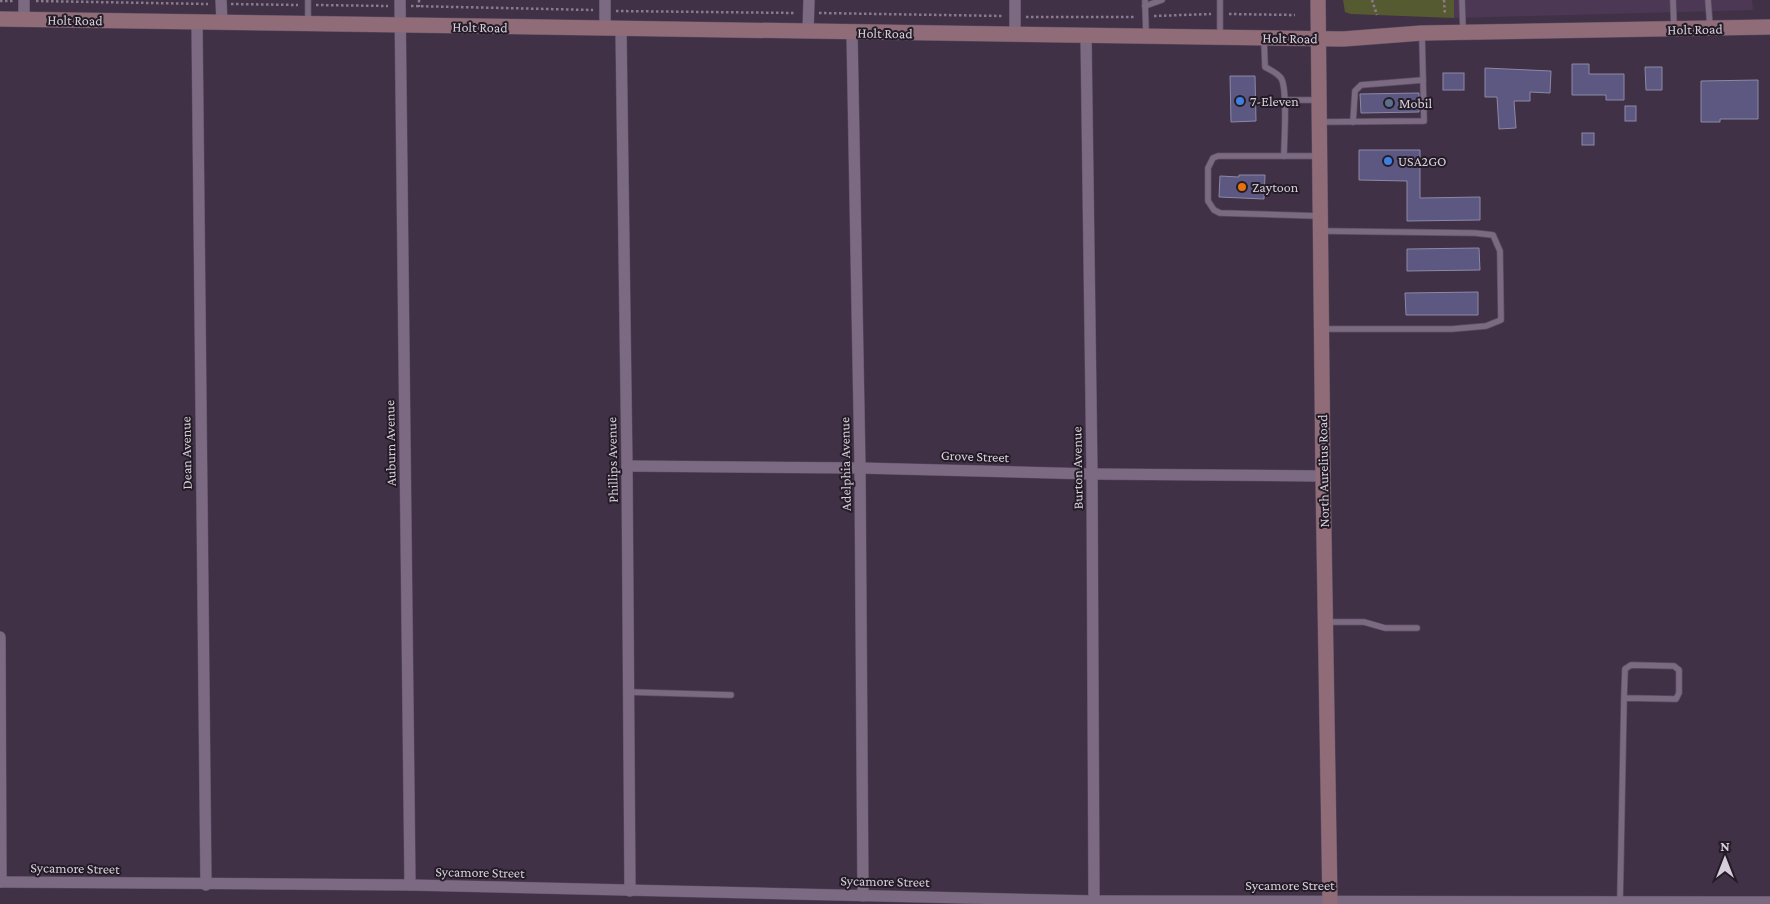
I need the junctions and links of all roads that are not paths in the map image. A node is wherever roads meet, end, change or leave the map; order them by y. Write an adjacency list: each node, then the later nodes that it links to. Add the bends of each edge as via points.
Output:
1 (24, 0): 16 (street)
2 (809, 0): 26 (street)
3 (1015, 0): 30 (street)
4 (1162, 0): 13 (lane)
5 (1220, 0): 33 (lane)
6 (1318, 0): 35 (main road, North Aurelius Road)
7 (1462, 0): 28 (lane)
8 (1673, 0): 25 (lane)
9 (1708, 0): 22 (lane)
10 (221, 2): 18 (street)
11 (308, 2): 19 (lane)
12 (400, 3): 20 (street, Auburn Avenue)
13 (1145, 3): 32 (lane)
14 (605, 5): 23 (street)
15 (0, 19): 16 (main road, Holt Road)
16 (24, 19): 17 (main road, Holt Road)
17 (197, 22): 18 (main road, Holt Road); 56 (street, Dean Avenue)
18 (222, 22): 19 (main road, Holt Road)
19 (308, 24): 20 (main road, Holt Road)
20 (400, 25): 23 (main road, Holt Road); 57 (street, Auburn Avenue)
21 (1770, 27): 22 (main road, Holt Road)
22 (1710, 28): 25 (main road, Holt Road)
23 (605, 29): 24 (main road, Holt Road)
24 (621, 29): 26 (main road, Holt Road); 45 (street, Phillips Avenue)
25 (1674, 29): 28 (main road, Holt Road)
26 (808, 31): 27 (main road, Holt Road)
27 (852, 32): 30 (main road, Holt Road); 46 (street, Adelphia Avenue)
28 (1463, 32): 29 (main road, Holt Road)
29 (1422, 33): 35 (main road, Holt Road); 36 (lane)
30 (1015, 34): 31 (main road, Holt Road)
31 (1086, 35): 32 (main road, Holt Road); 47 (street, Burton Avenue)
32 (1146, 36): 33 (main road, Holt Road)
33 (1220, 38): 34 (main road, Holt Road)
34 (1264, 38): 35 (main road, Holt Road); 37 (lane, via 1265,67 1281,78)
35 (1318, 39): 38 (main road, North Aurelius Road)
36 (1423, 80): 40 (lane, via 1361,85 1355,91); 40 (lane, via 1424,121)
37 (1284, 100): 38 (lane); 41 (lane)
38 (1319, 100): 39 (main road, North Aurelius Road)
39 (1319, 122): 40 (lane); 42 (main road, North Aurelius Road)
40 (1353, 122)
41 (1284, 156): 42 (lane); 43 (lane, via 1213,158 1208,168 1208,201 1220,213 1270,214)
42 (1319, 156): 43 (main road, North Aurelius Road)
43 (1320, 223): 44 (main road, North Aurelius Road); 44 (lane, via 1492,236 1500,251 1501,303 1501,320 1486,326)
44 (1321, 329): 48 (main road, North Aurelius Road)
45 (627, 466): 46 (street, Grove Street); 52 (street, Phillips Avenue)
46 (860, 468): 47 (street, Grove Street); 59 (street, Adelphia Avenue)
47 (1092, 474): 48 (street, Grove Street); 60 (street, Burton Avenue)
48 (1323, 476): 49 (main road, North Aurelius Road)
49 (1326, 622): 50 (lane, via 1364,622 1385,628); 61 (main road, North Aurelius Road)
50 (1417, 628)
51 (0, 637): 55 (street)
52 (628, 692): 53 (lane); 58 (street, Phillips Avenue)
53 (731, 695)
54 (1624, 698): 54 (lane, via 1625,669 1631,665 1674,666 1679,670 1676,699); 63 (lane)
55 (1, 882): 56 (street, Sycamore Street)
56 (206, 884): 57 (street, Sycamore Street)
57 (410, 885): 58 (street, Sycamore Street)
58 (630, 891): 59 (street, Sycamore Street)
59 (863, 896): 60 (street, Sycamore Street)
60 (1094, 901): 61 (street, Sycamore Street)
61 (1330, 902): 62 (street, Sycamore Street)
62 (1402, 902): 63 (street, Sycamore Street)
63 (1620, 902): 65 (street, Sycamore Street)
64 (1770, 902): 65 (street, Sycamore Street)
65 (1745, 903)

